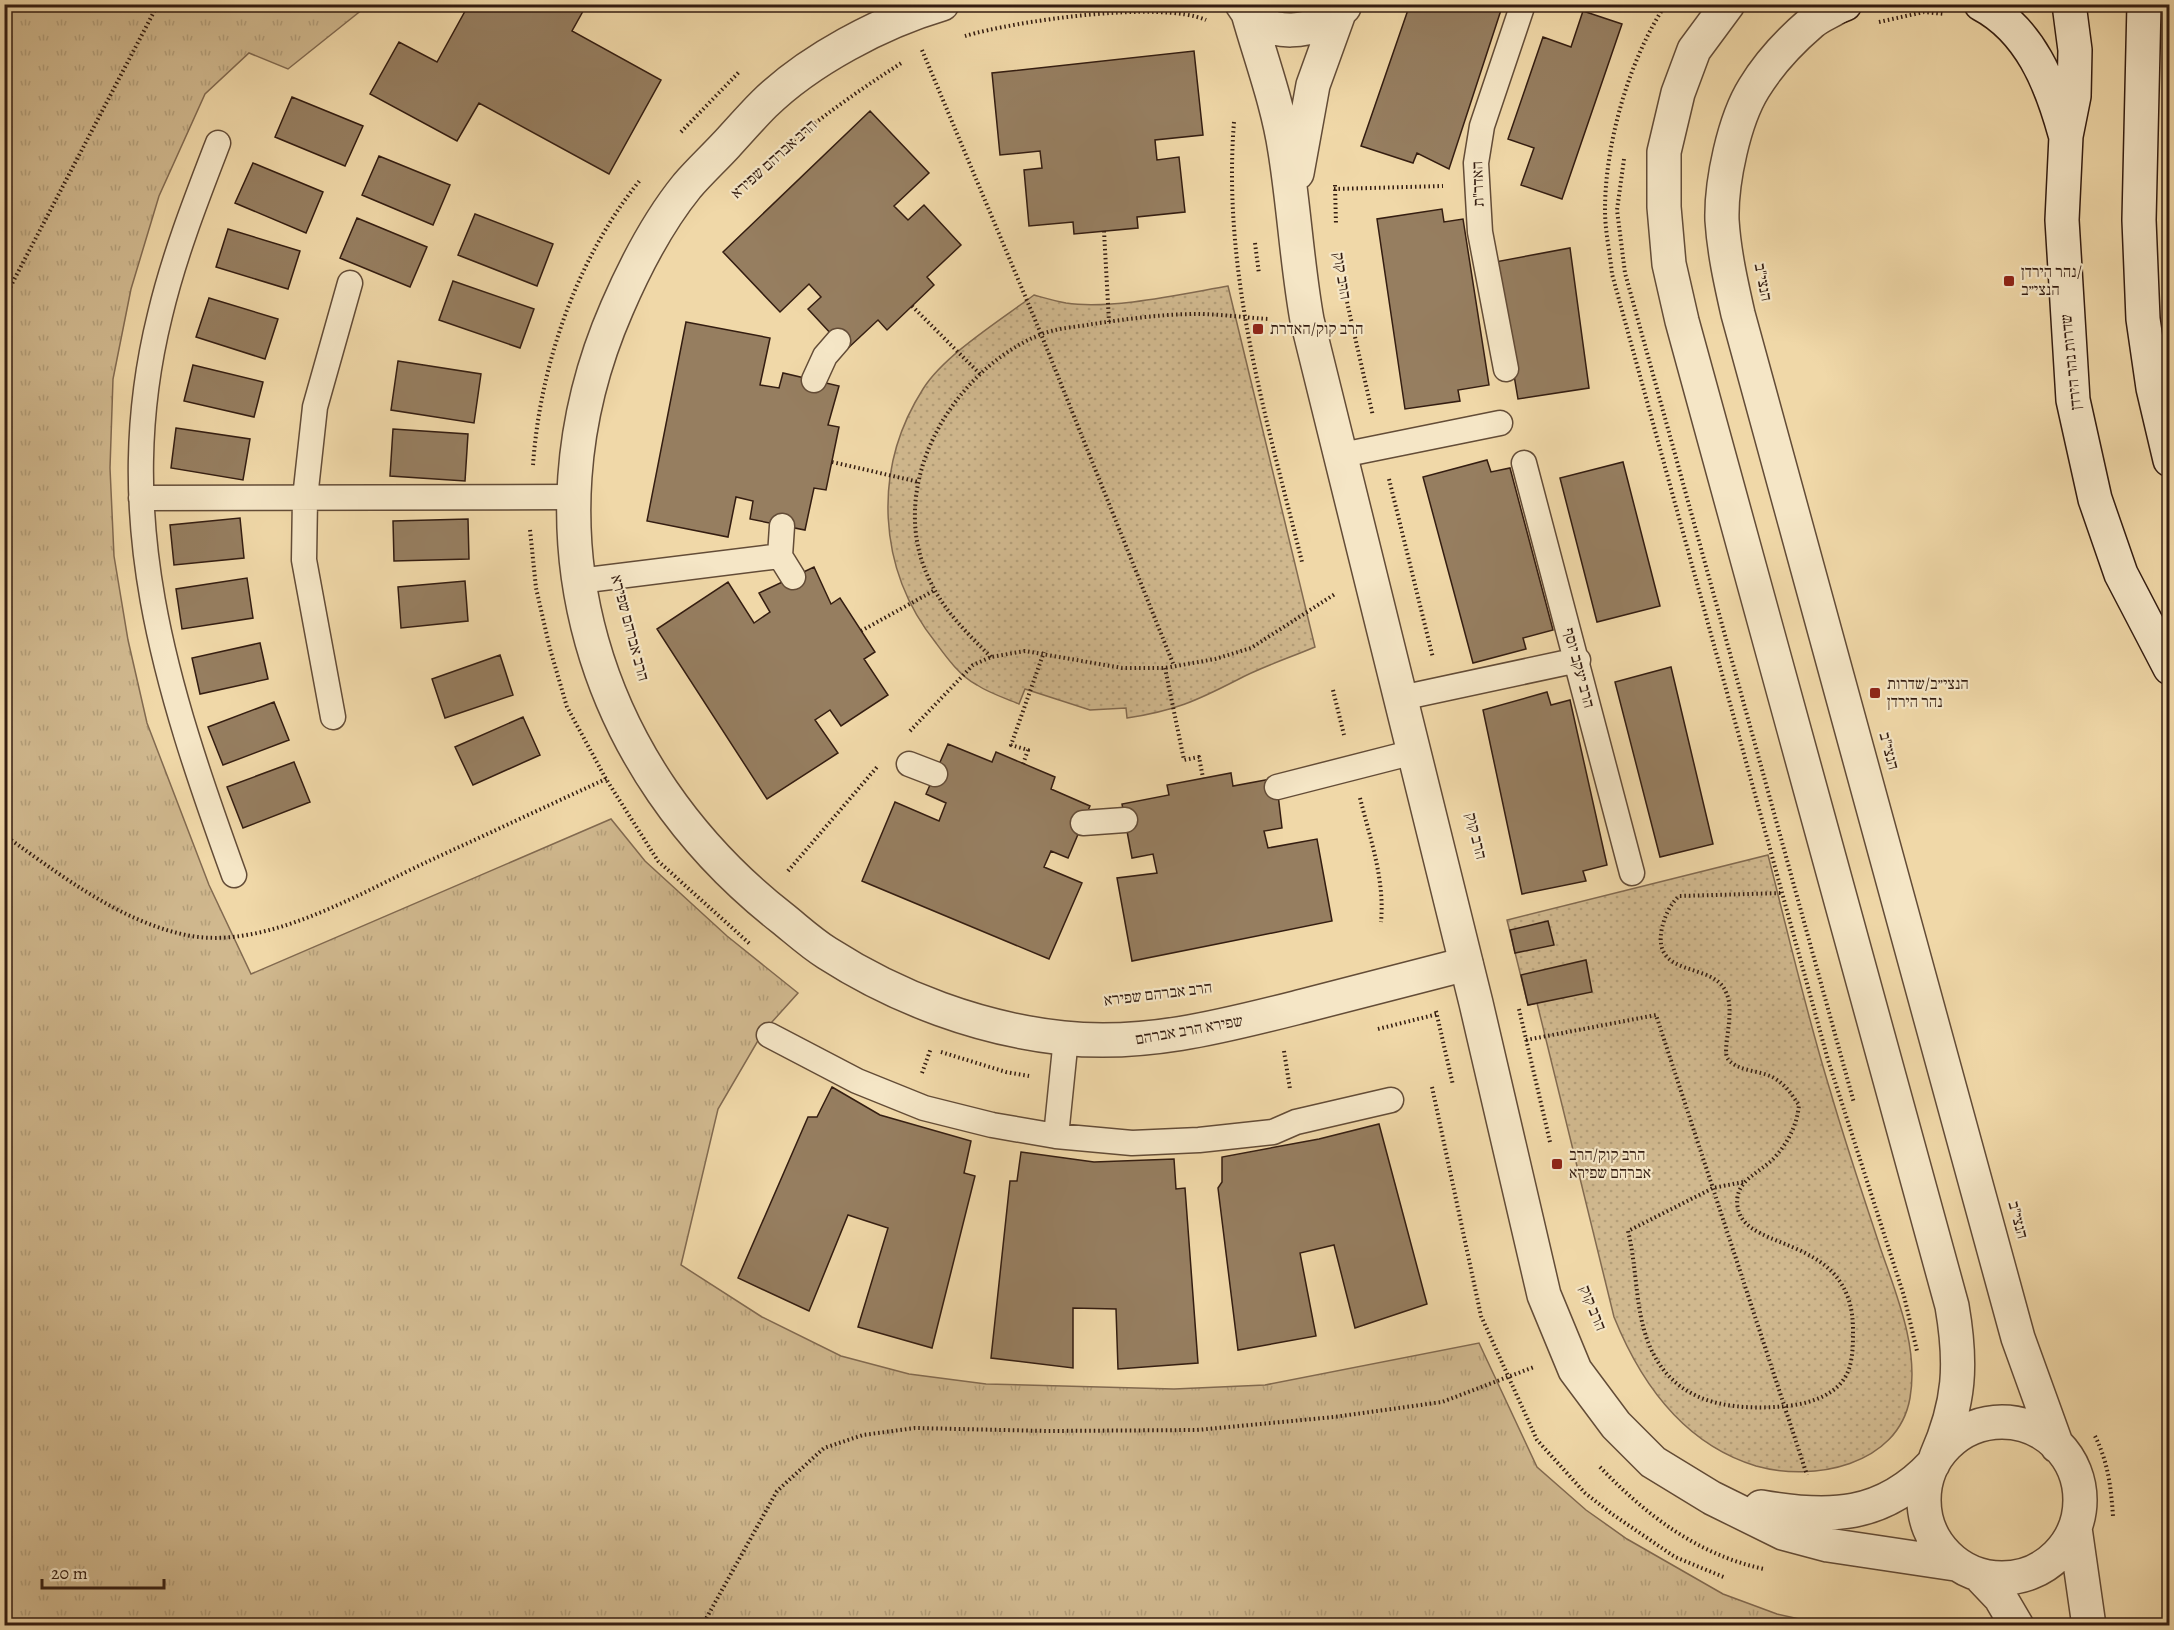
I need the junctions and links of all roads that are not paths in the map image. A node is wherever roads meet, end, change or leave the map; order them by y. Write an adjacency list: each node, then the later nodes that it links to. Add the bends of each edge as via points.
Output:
1 (942, 4): 21 (street, via 907,14 810,67 766,102 688,184 634,267 601,343 582,418)
2 (1523, 4): 15 (lane, האדר"ת, via 1482,126 1476,163 1480,232)
3 (1728, 4): 46 (street, via 1694,50 1678,93 1664,152 1669,264 1952,1306 1959,1351 1958,1387 1952,1417)
4 (2069, 4): 10 (street, שדרות נהר הירדן, via 2075,50)
5 (2144, 4): 19 (street, via 2139,220 2143,319)
6 (1843, 5): 45 (street, הנצי"ב, via 1813,21 1753,89 1724,175 1722,219 1728,268 2018,1338)
7 (1241, 8): 8 (street, via 1270,26 1290,31 1312,28); 12 (street, via 1273,94)
8 (1343, 9): 12 (street, via 1322,55 1309,99)
9 (1967, 10): 10 (street, via 1999,14 2013,27 2035,56)
10 (2066, 136): 29 (street, שדרות נהר הירדן, via 2063,260 2073,400 2095,499 2117,563)
11 (218, 143): 22 (lane, via 183,233 159,315 145,394)
12 (1292, 204): 18 (street, via 1307,320)
13 (350, 283): 23 (lane, via 315,407)
14 (838, 341): 16 (lane, via 825,356)
15 (1506, 369)
16 (814, 380)
17 (1500, 423): 18 (lane)
18 (1342, 455): 30 (street)
19 (2169, 460)
20 (1524, 463): 28 (lane, הרב יעקב יוסף)
21 (573, 497): 23 (lane); 27 (street)
22 (141, 498): 23 (lane); 39 (lane, via 152,608 167,674 186,741)
23 (305, 498): 31 (lane, via 304,560)
24 (782, 526): 25 (lane)
25 (780, 556): 26 (lane); 27 (lane)
26 (794, 577)
27 (579, 581): 42 (street, שפירא הרב אברהם, via 606,690 644,761 691,833 759,900 826,952 896,990 964,1018 1014,1031)
28 (1578, 660): 30 (lane); 38 (lane, הרב יעקב יוסף)
29 (2169, 668)
30 (1401, 698): 32 (street)
31 (333, 717)
32 (1414, 752): 35 (lane); 40 (street)
33 (909, 764): 34 (lane)
34 (935, 774)
35 (1277, 787)
36 (1125, 820): 37 (lane)
37 (1083, 823)
38 (1632, 873)
39 (234, 875)
40 (1467, 964): 42 (street, שפירא הרב אברהם, via 1190,1033 1126,1041); 47 (street, via 1544,1295 1575,1370 1616,1425 1653,1462)
41 (769, 1035): 44 (lane, via 857,1080 924,1108)
42 (1066, 1038): 44 (lane)
43 (1391, 1100): 44 (lane, via 1296,1122 1273,1132 1132,1143)
44 (1056, 1136)
45 (2057, 1446): 46 (street, via 2031,1426 1995,1421 1961,1433); 48 (street, via 2074,1467 2078,1479 2081,1503)
46 (1934, 1460): 47 (street, via 1911,1484 1885,1501 1849,1512 1804,1515); 49 (street, via 1925,1483 1925,1513 1936,1542)
47 (1712, 1498): 49 (street, via 1783,1533)
48 (2075, 1527): 49 (street, via 2063,1549 2044,1565 2010,1577); 51 (street)
49 (1968, 1570): 50 (street, via 2000,1597)
50 (2017, 1626)
51 (2089, 1626)

